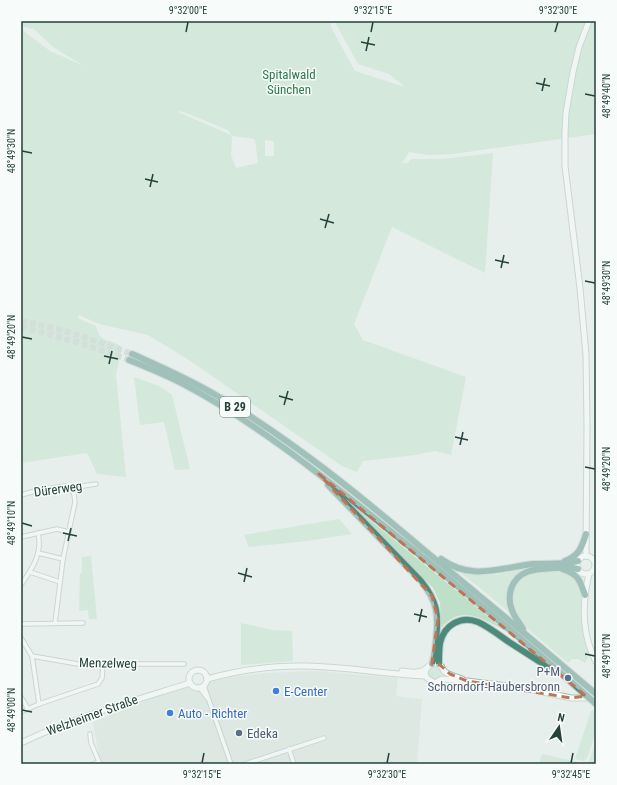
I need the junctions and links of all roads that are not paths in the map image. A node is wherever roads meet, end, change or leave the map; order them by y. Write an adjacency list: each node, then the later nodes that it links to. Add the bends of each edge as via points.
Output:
1 (589, 21): 8 (main road, via 579,47 566,113 565,166 586,355)
2 (319, 474): 10 (highway, B 29, via 232,412 131,357 188,380 246,414 311,459); 28 (highway, B 29); 33 (highway, via 421,581 432,596 438,619)
3 (96, 484): 4 (street, Dürerweg)
4 (70, 488): 5 (street, Dürerweg, via 65,486); 6 (street, via 75,502)
5 (21, 495)
6 (69, 532): 7 (street, via 57,530); 13 (street)
7 (38, 533): 9 (street); 11 (street)
8 (586, 534): 12 (main road); 15 (highway, via 582,548 576,556)
9 (21, 537)
10 (422, 548): 15 (highway, via 444,561 470,571 485,572 531,564); 26 (highway, B 29)
11 (38, 552): 13 (street); 17 (street)
12 (586, 556): 14 (main road); 18 (main road, via 591,558 595,565)
13 (63, 559): 19 (street)
14 (578, 561): 15 (highway); 16 (main road)
15 (557, 566): 16 (highway); 22 (highway, via 574,573); 26 (highway, via 526,572 513,584 510,595 511,609)
16 (580, 571): 18 (main road); 21 (main road)
17 (30, 572): 19 (street); 20 (street)
18 (589, 574): 21 (main road)
19 (60, 582): 23 (street)
20 (21, 585)
21 (586, 585): 22 (main road)
22 (585, 594): 30 (main road, via 586,635)
23 (55, 623): 24 (street); 25 (street)
24 (83, 623)
25 (21, 624)
26 (526, 634): 28 (highway, B 29)
27 (21, 638): 29 (street)
28 (539, 653): 34 (highway, via 469,619 450,625 443,634); 45 (highway, B 29, bridge); 49 (highway, bridge)
29 (32, 656): 31 (street, Menzelweg, via 78,664); 48 (street)
30 (595, 660)
31 (103, 664): 32 (street, Menzelweg); 48 (street, via 102,678 98,684)
32 (184, 664)
33 (432, 664): 34 (main road); 35 (main road)
34 (439, 664): 36 (main road)
35 (426, 669): 37 (main road); 38 (main road)
36 (444, 670): 40 (main road); 42 (main road)
37 (394, 673): 38 (main road); 39 (main road, via 306,666 258,668)
38 (426, 676): 40 (main road, via 429,681 435,683)
39 (206, 677): 41 (main road, via 201,671 195,671); 43 (main road)
40 (442, 679): 42 (main road)
41 (189, 681): 43 (main road, via 193,687); 54 (main road, Welzheimer Straße, via 42,733)
42 (466, 681): 47 (main road)
43 (202, 687): 58 (street)
44 (596, 691): 47 (main road)
45 (596, 694): 47 (main road)
46 (21, 697): 50 (street)
47 (580, 698)
48 (39, 704): 50 (street)
49 (596, 704)
50 (28, 709): 51 (street)
51 (21, 712)
52 (90, 734): 56 (street)
53 (324, 738): 55 (street)
54 (21, 743)
55 (288, 749): 59 (street); 60 (street)
56 (99, 763): 57 (street)
57 (93, 764)
58 (231, 764)
59 (244, 764)
60 (294, 764)

